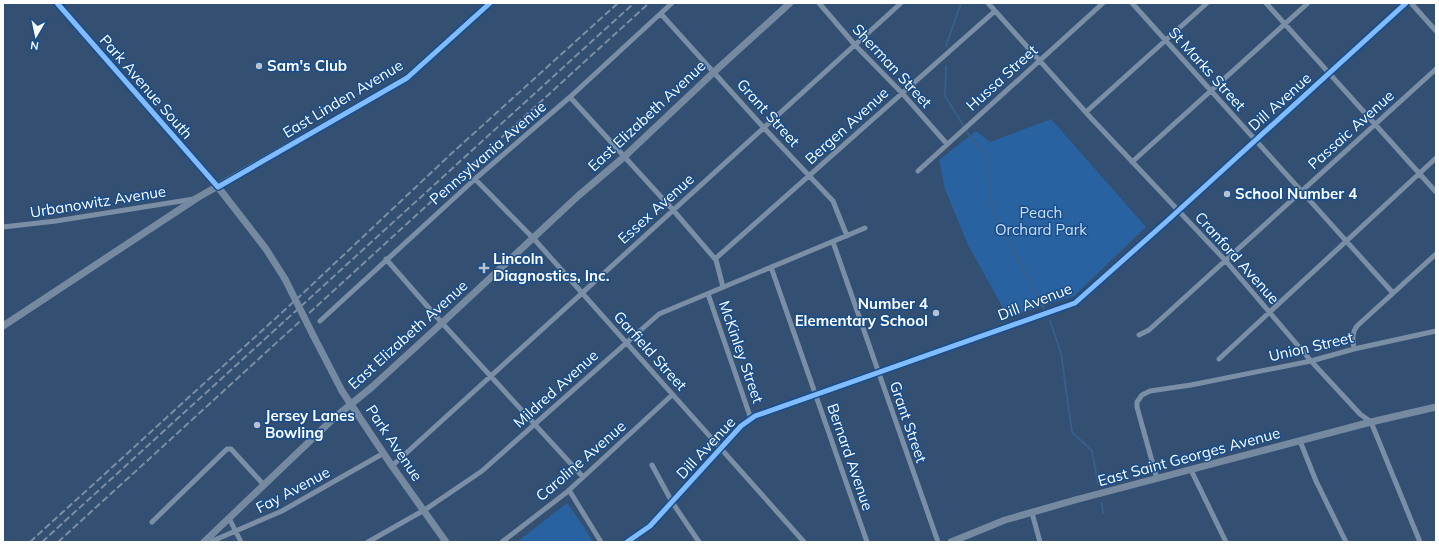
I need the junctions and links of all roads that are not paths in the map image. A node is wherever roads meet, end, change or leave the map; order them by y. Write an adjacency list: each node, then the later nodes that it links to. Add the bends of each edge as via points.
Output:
1 (57, 3): 40 (street, Park Avenue South)
2 (490, 3): 40 (street, East Linden Avenue, via 407,78)
3 (672, 3): 16 (street, Pennsylvania Avenue)
4 (790, 3): 23 (street, East Elizabeth Avenue)
5 (819, 3): 20 (street, Sherman Street)
6 (901, 3): 20 (street, Essex Avenue)
7 (988, 3): 15 (street, Cranford Avenue)
8 (1103, 3): 21 (street, Hussa Street)
9 (1132, 3): 19 (street, St Marks Street)
10 (1207, 3): 19 (street)
11 (1266, 3): 17 (street)
12 (1308, 3): 17 (street)
13 (1406, 3): 24 (street, Dill Avenue)
14 (1410, 3): 18 (street)
15 (995, 11): 21 (street, Cranford Avenue); 26 (street, Bergen Avenue)
16 (661, 14): 23 (street, Grant Street); 27 (street, Pennsylvania Avenue)
17 (1285, 24): 24 (street); 25 (street)
18 (1436, 31)
19 (1166, 40): 25 (street, St Marks Street); 28 (street)
20 (855, 45): 26 (street, Sherman Street); 30 (street, Essex Avenue)
21 (1040, 60): 28 (street, Cranford Avenue); 32 (street, Hussa Street)
22 (1436, 69): 29 (street, Passaic Avenue)
23 (714, 72): 30 (street, Grant Street); 33 (street, East Elizabeth Avenue)
24 (1329, 73): 29 (street); 31 (street, Dill Avenue)
25 (1211, 91): 31 (street, St Marks Street); 35 (street)
26 (902, 93): 32 (street, Sherman Street); 38 (street, Bergen Avenue)
27 (570, 97): 33 (street, McKinley Street); 39 (street, Pennsylvania Avenue)
28 (1086, 112): 35 (street, Cranford Avenue)
29 (1375, 124): 37 (street); 41 (street, Passaic Avenue)
30 (764, 128): 38 (street, Grant Street); 44 (street, Essex Avenue)
31 (1256, 140): 41 (street, St Marks Street); 45 (street, Dill Avenue)
32 (947, 144): 36 (street, Hussa Street)
33 (624, 157): 44 (street, McKinley Street); 49 (street, East Elizabeth Avenue)
34 (1436, 158): 37 (street)
35 (1132, 162): 45 (street, Cranford Avenue)
36 (918, 171)
37 (1419, 173): 42 (street); 50 (street)
38 (809, 176): 48 (street, Grant Street, via 833,201); 54 (street, Bergen Avenue)
39 (476, 179): 49 (street, Garfield Street); 53 (street, Pennsylvania Avenue)
40 (218, 187): 43 (street, East Linden Avenue); 66 (street, Park Avenue South, bridge, via 266,249 285,279)
41 (1301, 191): 50 (street, St Marks Street); 55 (street, Passaic Avenue)
42 (1436, 192)
43 (197, 198): 46 (street, Urbanowitz Avenue); 64 (street, East Linden Avenue)
44 (673, 210): 54 (street, McKinley Street); 58 (street, Essex Avenue)
45 (1179, 211): 55 (street, Cranford Avenue); 72 (street, Dill Avenue, via 1075,303)
46 (3, 227)
47 (865, 228): 48 (street)
48 (847, 236): 51 (street)
49 (532, 237): 58 (street, Garfield Street); 63 (street, East Elizabeth Avenue)
50 (1346, 240): 59 (street, St Marks Street); 61 (street)
51 (833, 242): 56 (street); 72 (street, Grant Street)
52 (1436, 254): 59 (street)
53 (386, 259): 62 (street, Pennsylvania Avenue); 63 (street)
54 (715, 259): 57 (street, McKinley Street)
55 (1225, 260): 61 (street, Cranford Avenue); 67 (street, Passaic Avenue, via 1149,330)
56 (771, 268): 57 (street); 74 (street, Bernard Avenue)
57 (723, 287): 60 (street, Mildred Avenue)
58 (582, 293): 68 (street, Garfield Street); 73 (street, Essex Avenue)
59 (1393, 293): 69 (street, via 1355,329)
60 (708, 294): 68 (street, Mildred Avenue, via 659,314); 78 (street, McKinley Street)
61 (1269, 312): 70 (street); 71 (street, Cranford Avenue)
62 (320, 321)
63 (442, 323): 73 (street); 76 (street, East Elizabeth Avenue)
64 (3, 326)
65 (1436, 331): 69 (street, Union Street)
66 (313, 335): 76 (street, Park Avenue)
67 (1139, 335)
68 (626, 343): 75 (street, Garfield Street); 80 (street, Mildred Avenue)
69 (1354, 349): 71 (street, Union Street)
70 (1219, 359)
71 (1311, 361): 79 (street, Cranford Avenue, via 1360,414); 88 (street, Union Street, via 1191,386 1145,392 1139,398 1137,407)
72 (878, 372): 74 (street, Dill Avenue); 108 (street, Grant Street)
73 (490, 377): 80 (street); 85 (street, Essex Avenue)
74 (815, 394): 78 (street, Dill Avenue); 107 (street, Bernard Avenue)
75 (672, 395): 82 (street, Garfield Street); 87 (street, Caroline Avenue)
76 (352, 404): 83 (street, Park Avenue); 89 (street, East Elizabeth Avenue)
77 (1436, 407): 79 (street, East Saint Georges Avenue)
78 (751, 419): 82 (street, Dill Avenue, via 741,426)
79 (1371, 422): 81 (street, East Saint Georges Avenue); 113 (street)
80 (535, 424): 87 (street); 92 (street, Mildred Avenue, via 482,472)
81 (1300, 441): 86 (street, East Saint Georges Avenue); 112 (street, via 1316,481)
82 (721, 449): 91 (street, Dill Avenue); 106 (street, Garfield Street)
83 (384, 453): 85 (street, Park Avenue); 96 (street, Fay Avenue, via 282,511)
84 (652, 465): 91 (street)
85 (392, 466): 92 (street, Park Avenue)
86 (1191, 470): 88 (street, East Saint Georges Avenue); 111 (street)
87 (583, 477): 90 (street, Caroline Avenue)
88 (1157, 479): 93 (street, East Saint Georges Avenue)
89 (264, 485): 94 (street, East Elizabeth Avenue); 95 (street, via 231,450 227,449)
90 (569, 490): 102 (street, Caroline Avenue); 103 (street)
91 (672, 502): 104 (street, Dill Avenue, via 650,526); 105 (street)
92 (424, 510): 100 (street, Mildred Avenue); 101 (street, Park Avenue)
93 (1032, 513): 109 (street, East Saint Georges Avenue, via 1005,520); 110 (street)
94 (229, 518): 96 (street); 97 (street, East Elizabeth Avenue)
95 (152, 522)
96 (236, 532): 98 (street, Fay Avenue); 99 (street)
97 (204, 542)
98 (210, 542)
99 (241, 542)
100 (368, 542)
101 (446, 542)
102 (502, 542)
103 (601, 542)
104 (627, 542)
105 (699, 542)
106 (804, 542)
107 (867, 542)
108 (938, 542)
109 (951, 542)
110 (1040, 542)
111 (1226, 542)
112 (1346, 542)
113 (1420, 542)

